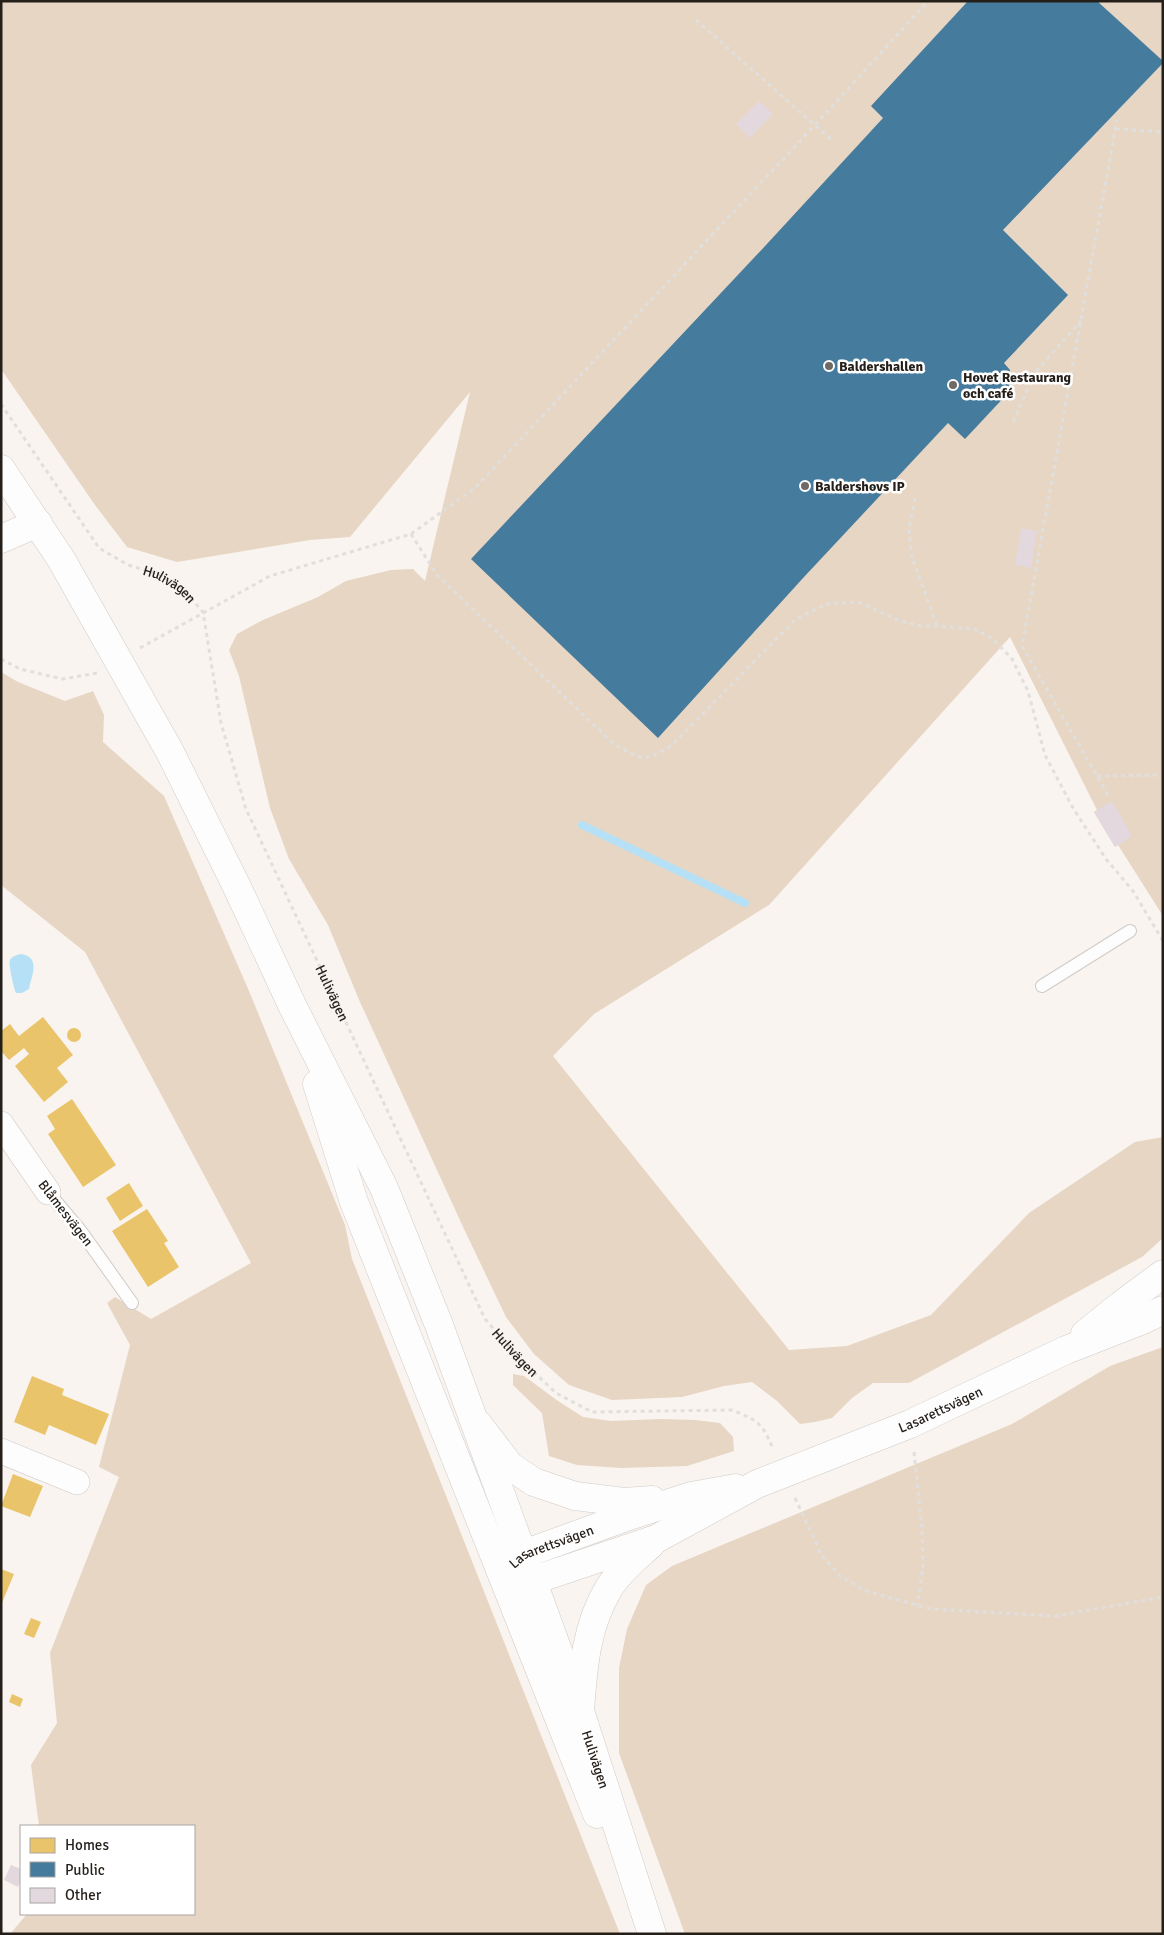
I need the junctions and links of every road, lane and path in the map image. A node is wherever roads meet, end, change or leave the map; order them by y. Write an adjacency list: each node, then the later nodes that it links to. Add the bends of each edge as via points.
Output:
1 (928, 1): 4 (path)
2 (696, 20): 4 (path)
3 (1117, 120): 5 (path)
4 (815, 125): 7 (path); 14 (path, via 475,488)
5 (1116, 129): 6 (path); 8 (path)
6 (1163, 132)
7 (833, 141)
8 (1081, 321): 10 (path, via 1036,371); 22 (path, via 1022,646)
9 (1, 404): 16 (path, Hulivägen, via 99,548 128,565 158,574 182,588)
10 (1013, 422)
11 (5, 484): 13 (main road, Hulivägen)
12 (915, 498): 17 (path, via 910,529 912,557)
13 (38, 523): 15 (main road); 27 (main road, Hulivägen, via 170,752)
14 (411, 534): 16 (path, via 270,576); 17 (path, via 438,575 614,744 639,757 652,758 672,746 796,619 827,604 858,602 900,621)
15 (1, 540)
16 (203, 612): 18 (path); 36 (path, Hulivägen, via 221,723 246,809 485,1319 556,1393 592,1412 732,1410 752,1418 765,1430)
17 (937, 626): 25 (path, via 974,629 992,638 1012,659 1028,691 1045,755 1073,808 1106,860 1133,891)
18 (137, 650)
19 (1, 659): 20 (path, via 20,670 63,679)
20 (97, 673)
21 (1163, 775): 22 (path)
22 (1096, 776): 23 (path)
23 (1108, 795)
24 (1130, 931): 26 (lane)
25 (1163, 941)
26 (1042, 986)
27 (292, 1005): 34 (main road, Hulivägen, via 384,1188); 44 (main road, Hulivägen, via 354,1202)
28 (1, 1124): 29 (street, Blåmesvägen)
29 (48, 1192): 31 (lane, Blåmesvägen, via 80,1230)
30 (1163, 1274): 33 (main road, Lasarettsvägen)
31 (132, 1303)
32 (1163, 1310): 33 (main road, Lasarettsvägen)
33 (1066, 1350): 35 (main road, Lasarettsvägen)
34 (473, 1417): 41 (main road, via 510,1466 534,1482 575,1496 624,1502); 43 (main road, Hulivägen)
35 (910, 1424): 39 (main road, Lasarettsvägen); 47 (path, via 922,1528 923,1564)
36 (773, 1449)
37 (1, 1451): 38 (street)
38 (77, 1482)
39 (757, 1484): 41 (main road, Lasarettsvägen); 42 (main road, Lasarettsvägen)
40 (792, 1493): 47 (path, via 821,1554 840,1576 866,1592)
41 (691, 1496): 43 (main road, Lasarettsvägen)
42 (656, 1539): 45 (main road, Lasarettsvägen); 48 (main road, via 609,1587 595,1617 584,1661)
43 (524, 1554): 44 (main road, Lasarettsvägen); 45 (main road, Hulivägen)
44 (501, 1575): 45 (main road, Lasarettsvägen); 49 (main road, Hulivägen)
45 (534, 1580): 48 (main road, Hulivägen)
46 (1163, 1597): 47 (path, via 1056,1616)
47 (918, 1605)
48 (580, 1710): 50 (main road, Hulivägen)
49 (646, 1934)
50 (652, 1934)

